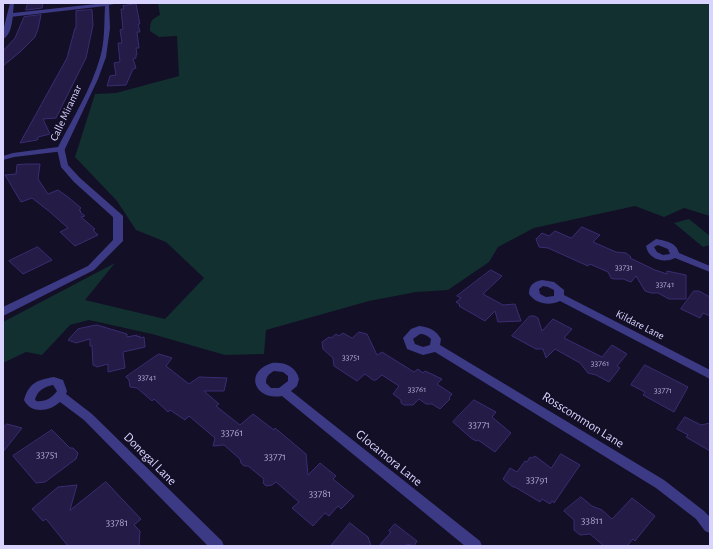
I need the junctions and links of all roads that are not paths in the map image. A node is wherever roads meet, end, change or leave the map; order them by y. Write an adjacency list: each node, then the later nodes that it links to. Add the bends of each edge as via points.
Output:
1 (12, 3): 4 (street)
2 (118, 3): 3 (street)
3 (107, 4): 4 (street); 6 (street, Calle Miramar, via 103,57)
4 (10, 15): 5 (street)
5 (3, 37)
6 (61, 149): 7 (street); 11 (street, Calle Miramar, via 64,165 118,216 118,241 92,268)
7 (3, 158)
8 (675, 255): 9 (street)
9 (710, 269)
10 (559, 297): 13 (street, Kildare Lane)
11 (3, 312)
12 (435, 346): 16 (street, Rosscommon Lane, via 660,484 700,515)
13 (710, 375)
14 (284, 391): 18 (street, Glocamora Lane)
15 (60, 396): 17 (street, Donegal Lane, via 88,417)
16 (710, 527)
17 (217, 546)
18 (475, 546)

